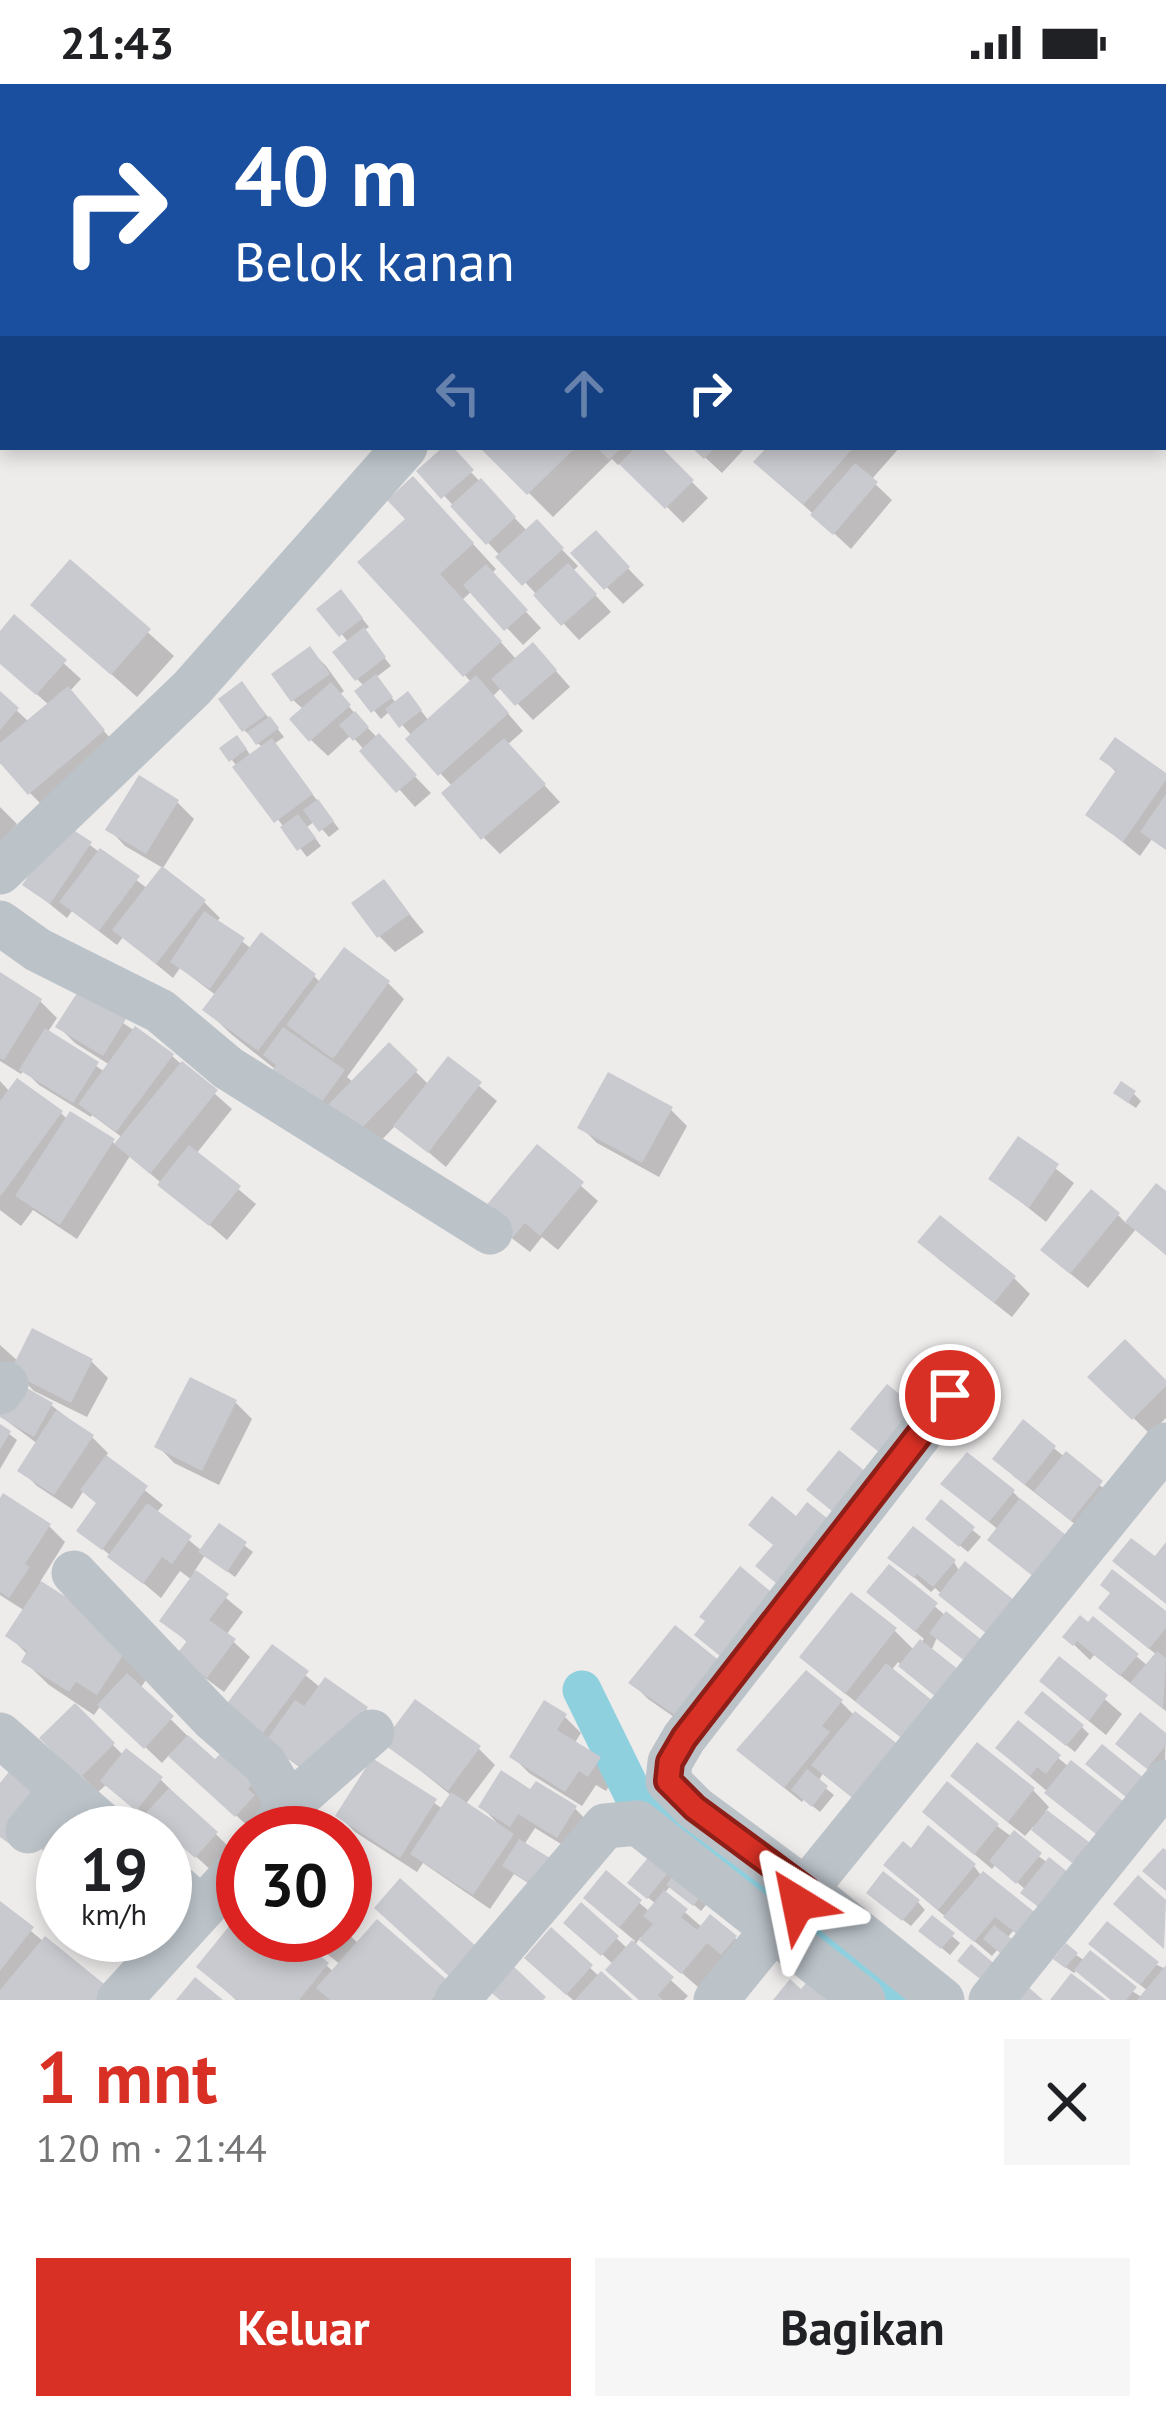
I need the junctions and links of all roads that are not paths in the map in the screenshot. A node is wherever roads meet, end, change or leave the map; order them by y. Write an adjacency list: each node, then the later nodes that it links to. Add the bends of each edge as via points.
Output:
1 (401, 450): 2 (street, via 191,688)
2 (0, 872)
3 (0, 922): 4 (street, via 160,1011 229,1068)
4 (490, 1232)
5 (950, 1395): 19 (street, via 670,1762 668,1781)
6 (1166, 1446): 19 (street)
7 (74, 1574): 13 (street, via 265,1764)
8 (372, 1732): 14 (street)
9 (0, 1735): 11 (street)
10 (1166, 1782): 25 (street)
11 (61, 1790): 12 (street); 15 (street)
12 (80, 1806)
13 (276, 1806)
14 (293, 1806)
15 (28, 1831)
16 (216, 1892): 18 (street)
17 (192, 1900): 18 (street)
18 (201, 1908): 20 (street)
19 (790, 1911): 21 (street, via 638,1823 605,1826); 22 (street); 23 (street); 24 (street)
20 (119, 2000)
21 (457, 2000)
22 (716, 2000)
23 (863, 2000)
24 (942, 2000)
25 (991, 2000)

